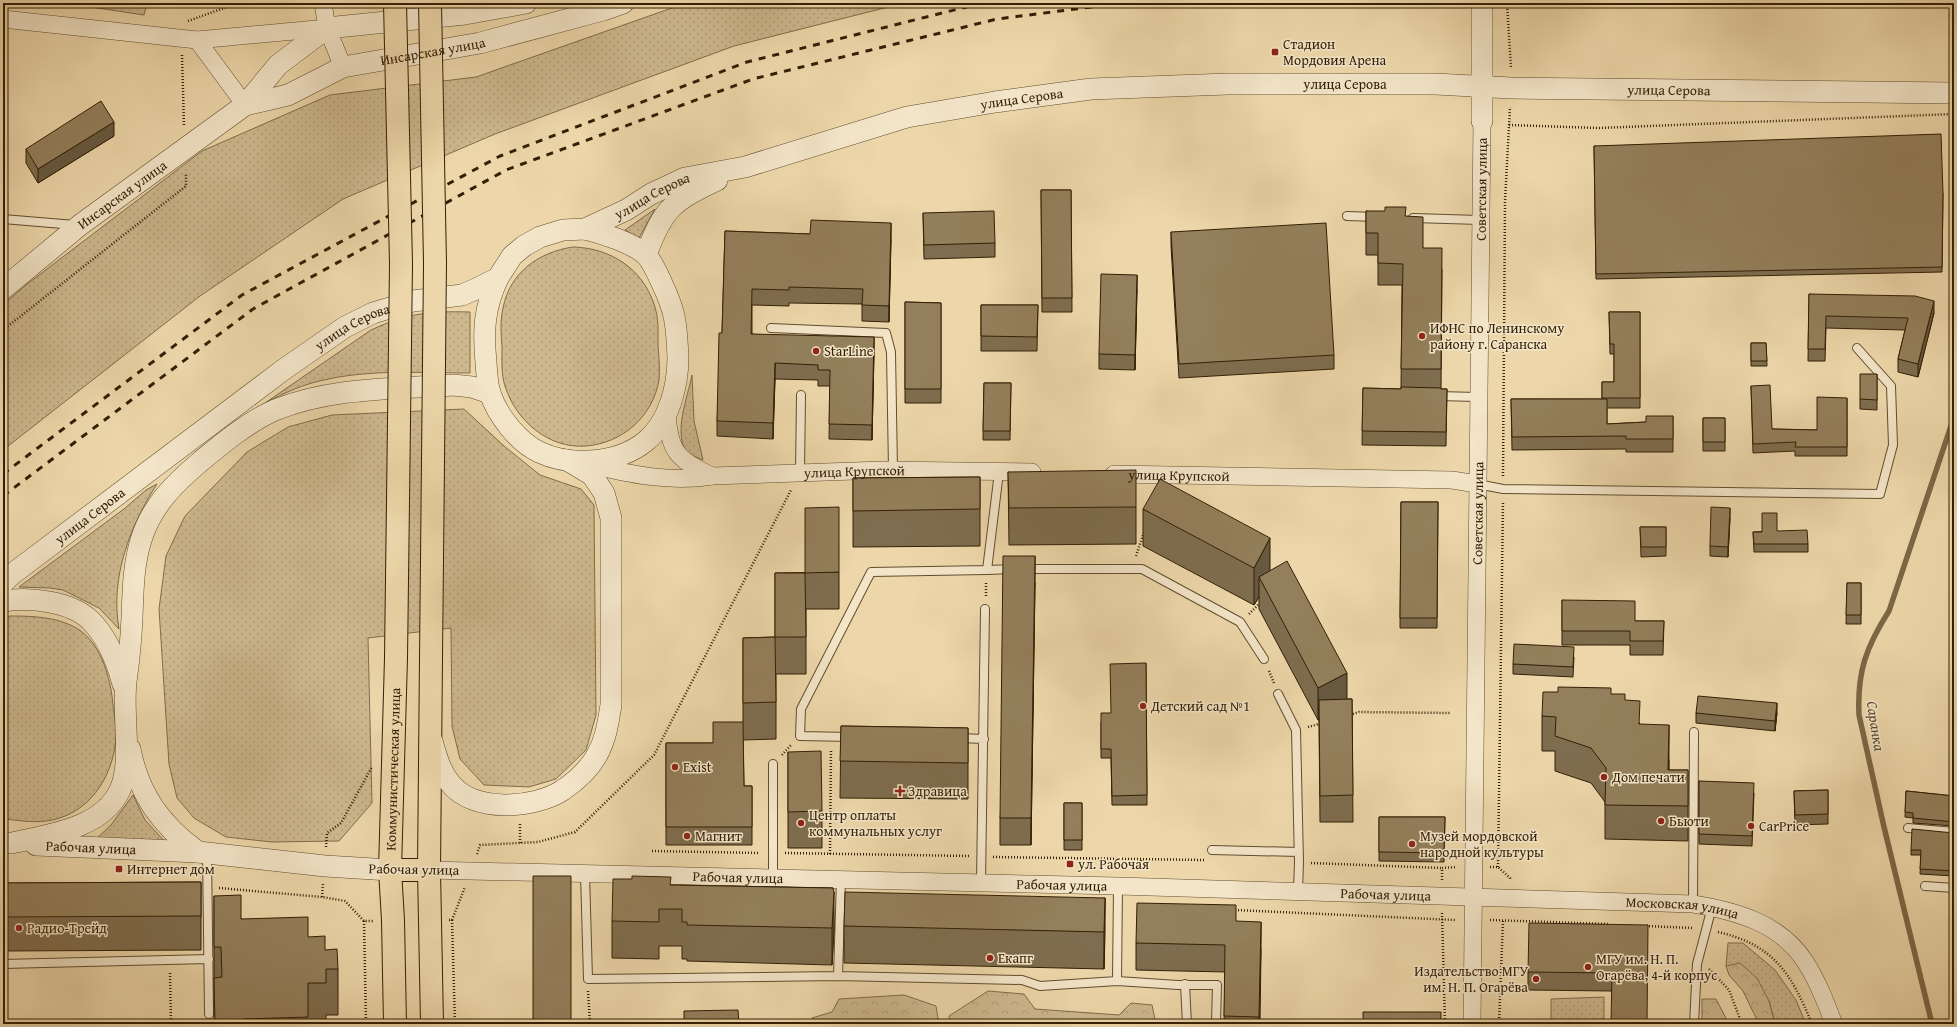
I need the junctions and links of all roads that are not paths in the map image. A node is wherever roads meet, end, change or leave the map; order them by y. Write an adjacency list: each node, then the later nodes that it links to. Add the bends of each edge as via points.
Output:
1 (323, 3): 8 (street)
2 (395, 3): 61 (main road, Коммунистическая улица, bridge, via 400,264 396,658)
3 (430, 3): 50 (main road, bridge, via 435,263)
4 (526, 3): 8 (street, via 465,14)
5 (623, 3): 10 (street, Инсарская улица, via 480,43)
6 (1482, 3): 11 (street, Советская улица)
7 (3, 19): 9 (street)
8 (327, 28): 9 (street); 10 (street); 13 (street, Инсарская улица, via 278,65)
9 (197, 40): 13 (street)
10 (343, 67): 13 (street, Инсарская улица, via 288,95)
11 (1482, 86): 12 (street, улица Серова); 14 (street, Советская улица); 15 (street, улица Серова, via 1228,84 1091,90 995,102 907,117)
12 (1945, 93)
13 (245, 105): 21 (street, Инсарская улица)
14 (1482, 121): 20 (street, Советская улица)
15 (745, 167): 22 (street, улица Серова, via 685,178); 23 (street, улица Серова, via 685,195 666,212)
16 (1347, 216): 17 (lane)
17 (1386, 217)
18 (1402, 218): 20 (lane)
19 (3, 219): 21 (lane)
20 (1480, 220): 31 (street, Советская улица)
21 (80, 226): 25 (street, Инсарская улица)
22 (585, 229): 23 (street, via 606,234); 24 (street, улица Серова, via 563,230 540,237 524,246 512,256)
23 (646, 255): 32 (street, via 669,296 676,321 678,367)
24 (498, 278): 28 (street, via 488,298 484,328); 42 (street, улица Серова, via 462,295 413,301 373,313 345,327 283,370)
25 (3, 289)
26 (771, 328): 34 (lane, via 886,333 891,352)
27 (1857, 348): 40 (lane, via 1891,386 1893,445 1880,494 1503,489)
28 (490, 393): 33 (street, via 507,424 522,440 540,452); 46 (street, via 472,387 453,385 335,393 274,411 223,442 171,486 148,522 140,541 132,583 131,643)
29 (800, 395): 36 (lane)
30 (1432, 396): 31 (lane)
31 (1478, 397): 40 (street, Советская улица)
32 (668, 412): 33 (street, via 656,431 637,448 618,457); 39 (street, улица Крупской, via 668,429 678,455 688,464)
33 (572, 461): 39 (street, улица Крупской, via 660,478); 50 (street, via 592,475 604,492 611,518 611,705 607,733 597,756 581,776 562,790 541,800 496,805 479,802 463,794 450,783 440,766)
34 (894, 470): 35 (street, улица Крупской); 36 (street, улица Крупской)
35 (999, 472): 37 (street, улица Крупской); 41 (lane)
36 (800, 473): 39 (street, улица Крупской)
37 (1046, 473)
38 (1094, 474): 40 (street, улица Крупской, via 1452,480)
39 (712, 476)
40 (1477, 484): 71 (street, Советская улица)
41 (987, 570): 45 (lane, via 1142,568 1240,622); 51 (lane, via 871,572 801,709 800,736)
42 (3, 583)
43 (3, 601): 46 (street, via 45,602 60,605 83,615 98,630 110,648)
44 (985, 609): 53 (lane)
45 (1264, 659)
46 (125, 693): 48 (street)
47 (1278, 694): 59 (lane, via 1296,730)
48 (126, 726): 57 (street, via 125,768 120,790 108,805 89,820 67,830); 60 (street, via 130,751 143,792 162,820 181,840)
49 (1694, 732): 72 (lane)
50 (430, 737): 62 (main road)
51 (862, 737)
52 (953, 738): 53 (lane)
53 (984, 739): 66 (lane)
54 (773, 764): 64 (lane)
55 (1908, 828): 56 (lane)
56 (1954, 832)
57 (8, 842): 60 (street, Рабочая улица)
58 (1212, 850): 59 (lane)
59 (1299, 852): 70 (lane)
60 (203, 853): 61 (street, Рабочая улица); 74 (lane)
61 (390, 870): 62 (main road, Рабочая улица); 80 (main road, Коммунистическая улица)
62 (429, 870): 63 (street, Рабочая улица); 81 (main road)
63 (585, 873): 64 (street, Рабочая улица); 76 (lane, via 588,979)
64 (773, 878): 65 (street, Рабочая улица)
65 (841, 879): 66 (street, Рабочая улица); 76 (lane)
66 (982, 882): 67 (street, Рабочая улица)
67 (1118, 886): 70 (street, Рабочая улица); 77 (lane)
68 (1925, 886): 69 (lane)
69 (1954, 888)
70 (1298, 891): 71 (street, Рабочая улица)
71 (1473, 897): 72 (street, Московская улица); 84 (street, Советская улица)
72 (1692, 904): 73 (street, Московская улица)
73 (1712, 907): 85 (lane, via 1697,964); 86 (street, Московская улица, via 1748,916 1770,928 1787,942 1806,962)
74 (209, 959): 75 (lane); 79 (lane)
75 (3, 964)
76 (838, 976): 77 (lane, via 1022,980 1040,986)
77 (1117, 981): 78 (lane)
78 (1185, 984): 82 (lane); 83 (lane, via 1217,985)
79 (209, 1014)
80 (395, 1024)
81 (432, 1024)
82 (1187, 1024)
83 (1216, 1024)
84 (1472, 1024)
85 (1694, 1024)
86 (1834, 1024)

